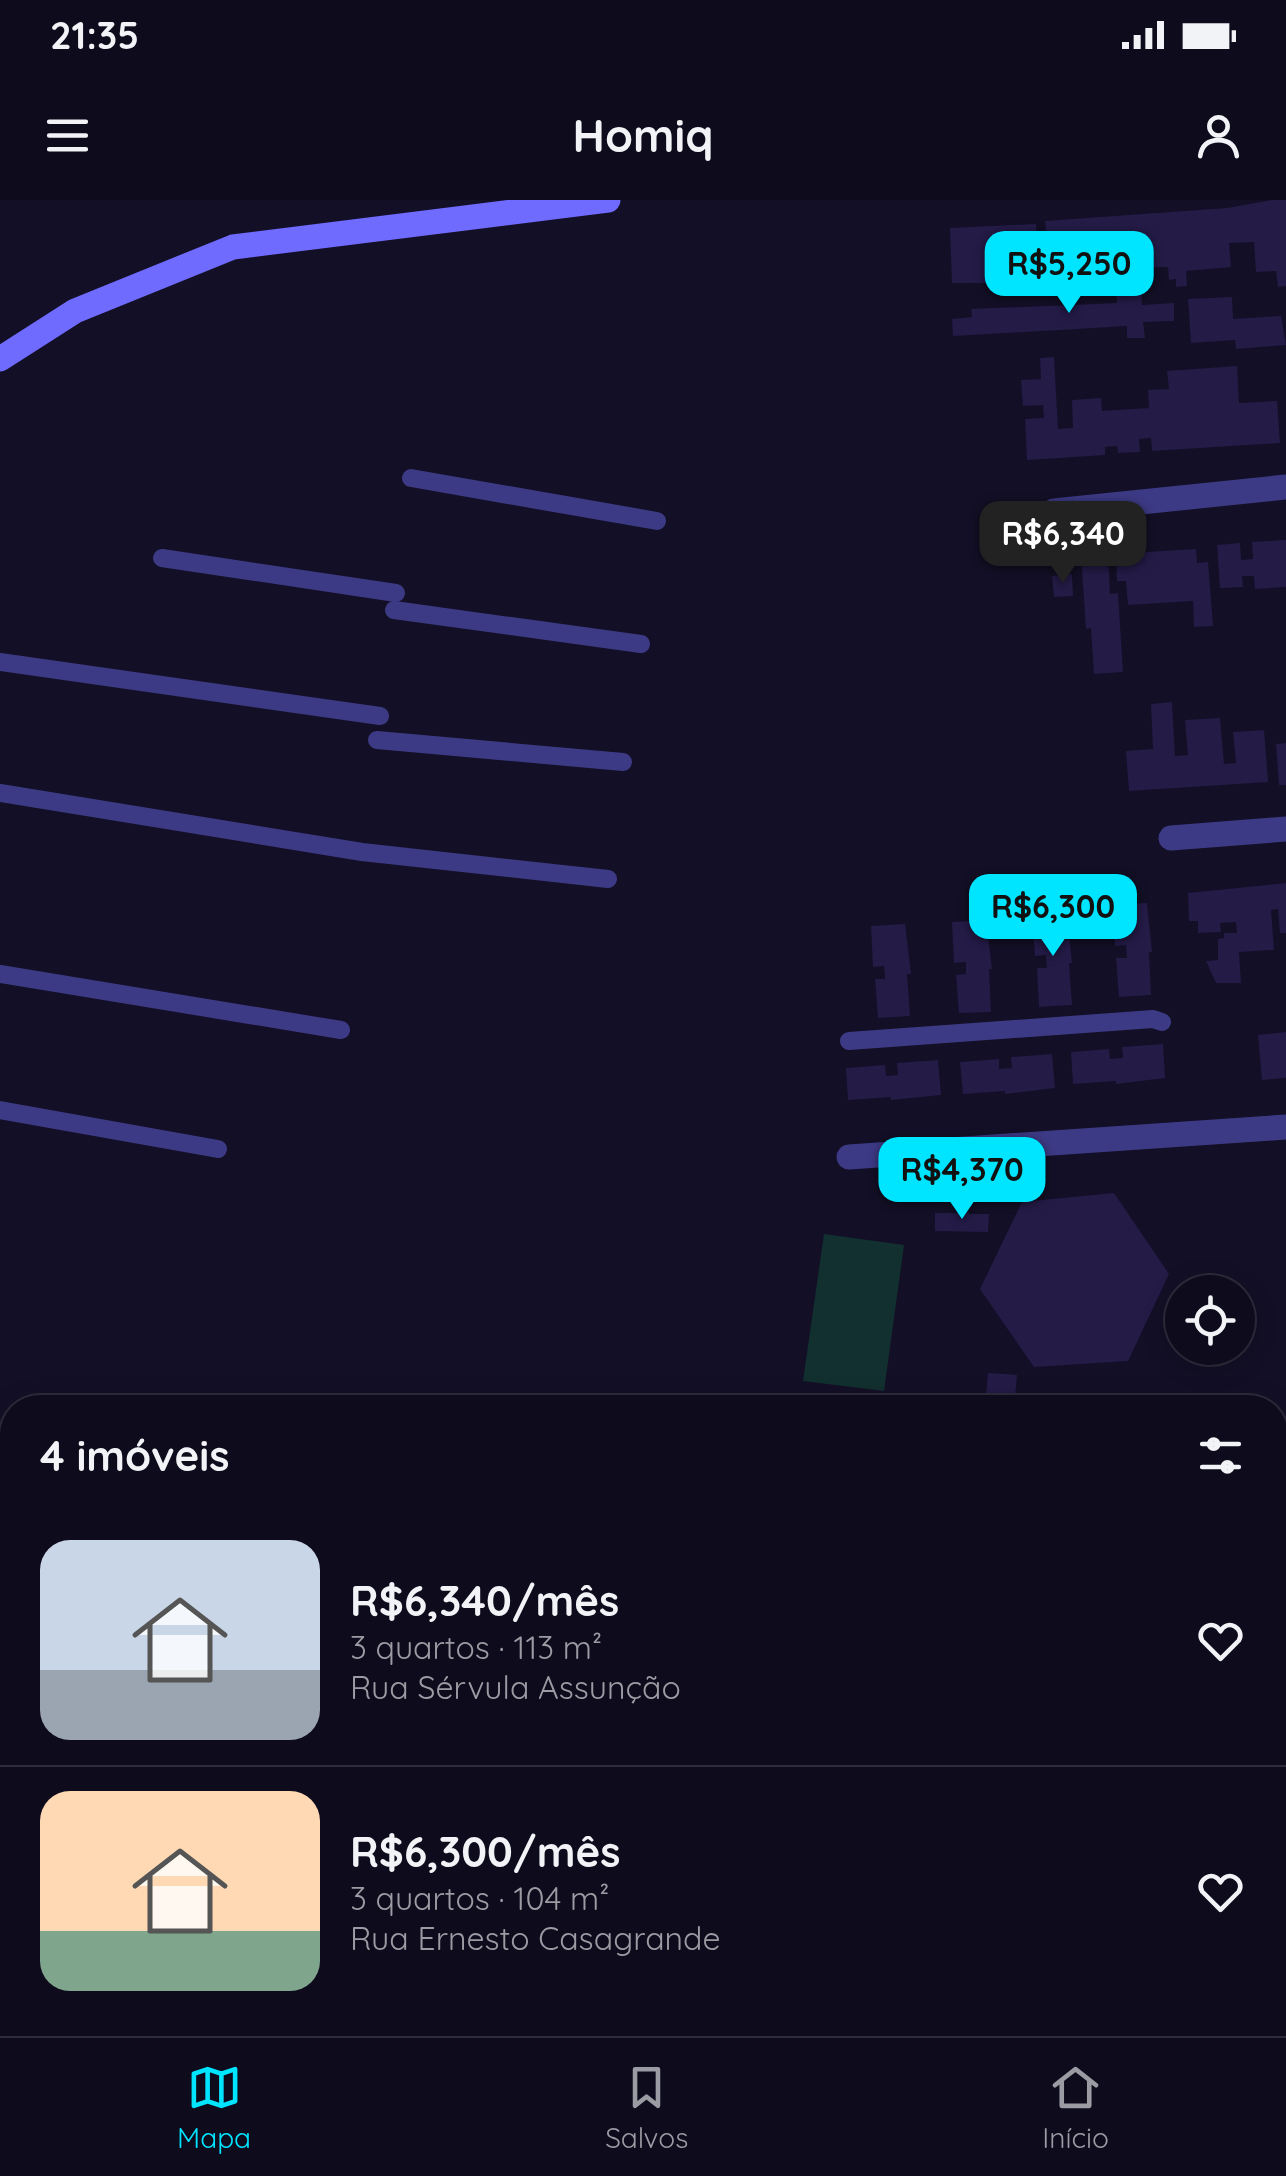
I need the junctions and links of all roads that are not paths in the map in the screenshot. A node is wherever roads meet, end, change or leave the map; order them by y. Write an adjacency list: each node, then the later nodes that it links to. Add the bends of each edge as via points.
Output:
1 (595, 201): 2 (main road, via 234,247 75,311)
2 (0, 360)
3 (411, 478): 6 (lane)
4 (1286, 487): 5 (street)
5 (1054, 511)
6 (657, 521)
7 (162, 558): 8 (lane)
8 (641, 644)
9 (0, 662): 10 (lane)
10 (380, 716)
11 (377, 740): 12 (lane)
12 (623, 762)
13 (0, 793): 16 (lane, via 362,852)
14 (1286, 829): 15 (street)
15 (1171, 838)
16 (608, 880)
17 (0, 974): 19 (lane)
18 (1162, 1022): 20 (lane)
19 (341, 1030)
20 (849, 1040)
21 (0, 1110): 23 (lane)
22 (1286, 1126): 24 (street)
23 (218, 1148)
24 (849, 1157)

